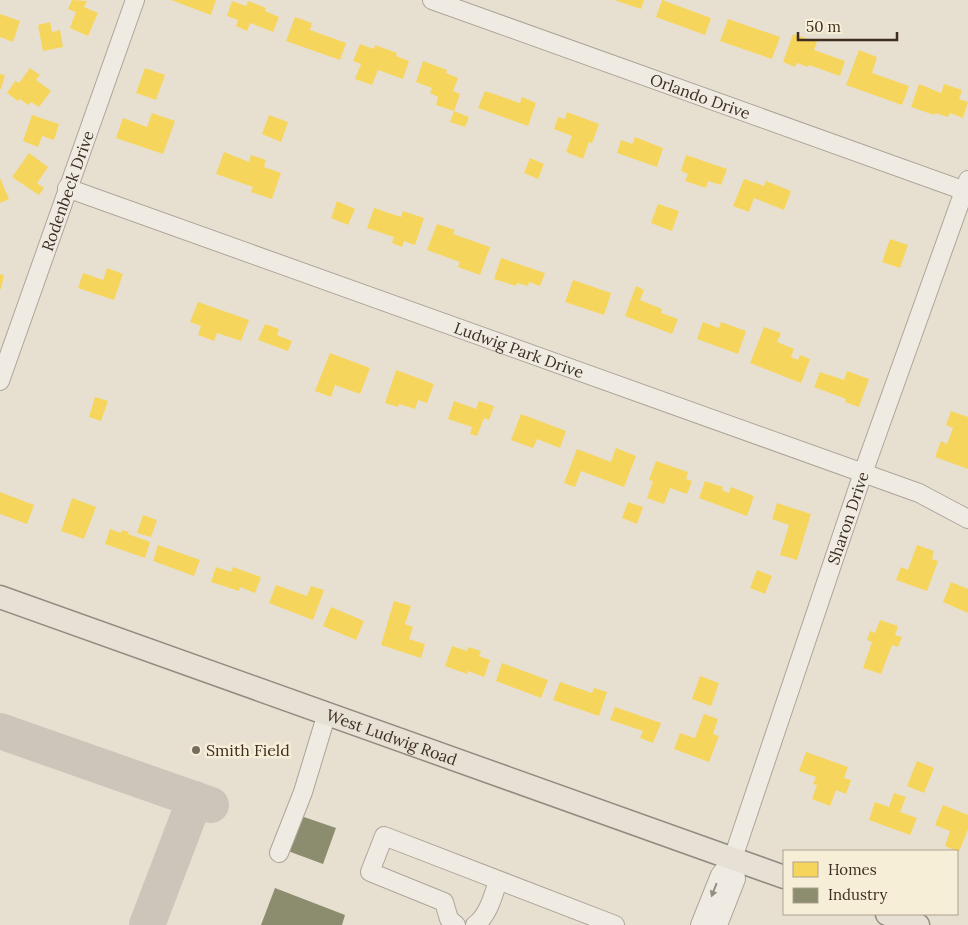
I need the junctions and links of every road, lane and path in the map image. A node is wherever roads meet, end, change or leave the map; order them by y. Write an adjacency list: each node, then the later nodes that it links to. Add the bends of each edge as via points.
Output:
1 (135, 0): 3 (street, Rodenbeck Drive)
2 (432, 0): 4 (street, Orlando Drive)
3 (67, 188): 5 (street, Rodenbeck Drive); 6 (street, Ludwig Park Drive)
4 (967, 188): 6 (street, Sharon Drive)
5 (0, 381)
6 (863, 473): 7 (street, Ludwig Park Drive, via 919,493); 11 (street, Sharon Drive)
7 (968, 519)
8 (0, 597): 9 (main road, West Ludwig Road)
9 (327, 713): 10 (street, via 303,792); 11 (main road, West Ludwig Road)
10 (278, 853)
11 (733, 858): 12 (main road, West Ludwig Road); 18 (street, one-way to 18, via 720,874); 19 (street, via 736,879)
12 (783, 877)
13 (498, 881): 15 (street, via 384,836 370,872 444,902 449,919); 16 (street, via 490,902); 17 (street)
14 (890, 915): 20 (main road)
15 (456, 925)
16 (475, 925)
17 (615, 925)
18 (700, 925)
19 (718, 925)
20 (918, 925)

